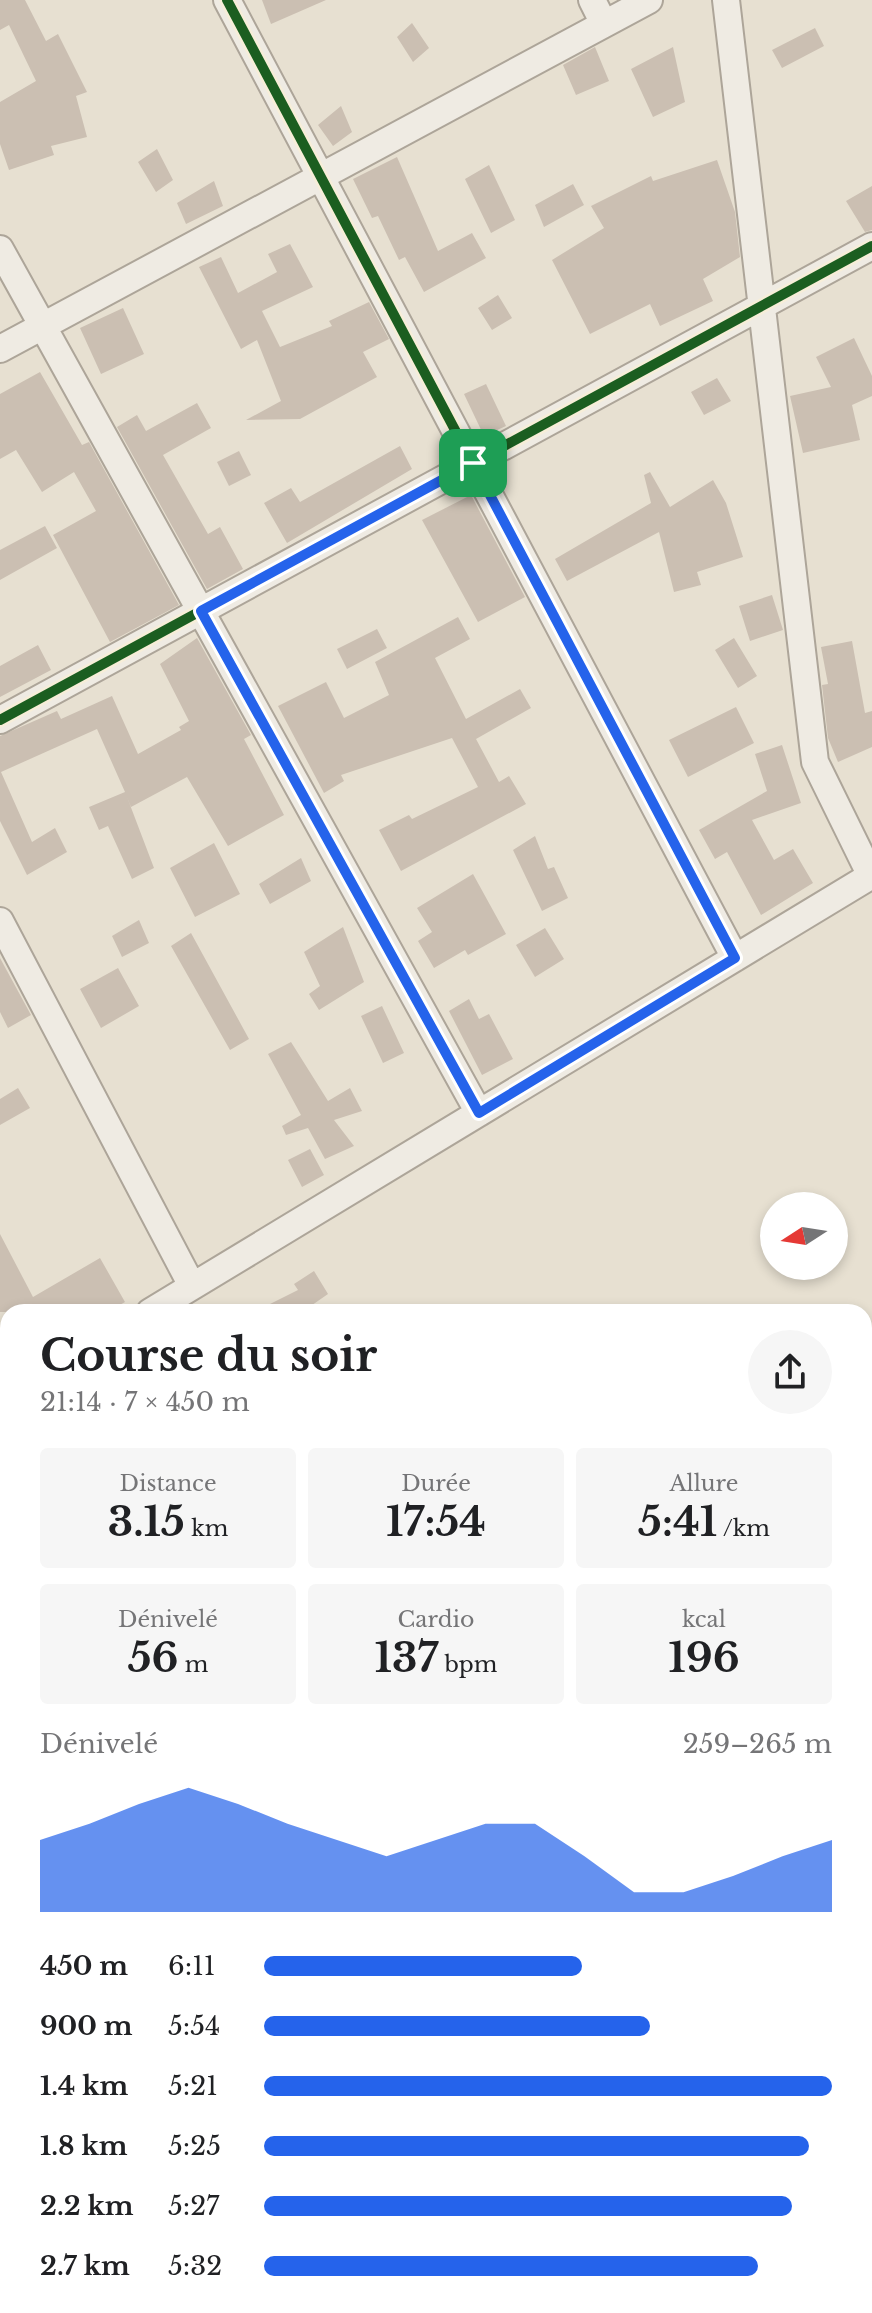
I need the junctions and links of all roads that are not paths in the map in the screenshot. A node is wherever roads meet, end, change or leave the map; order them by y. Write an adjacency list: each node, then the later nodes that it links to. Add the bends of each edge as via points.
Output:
1 (227, 0): 6 (street)
2 (592, 0): 5 (street)
3 (649, 0): 5 (street)
4 (726, 0): 9 (street)
5 (604, 24): 6 (street)
6 (321, 177): 10 (street); 12 (street)
7 (872, 246): 9 (street)
8 (0, 249): 10 (street)
9 (760, 307): 12 (street); 15 (street, via 815,762)
10 (43, 326): 11 (street); 13 (street)
11 (0, 349)
12 (473, 463): 13 (street); 17 (street)
13 (201, 611): 14 (street); 18 (street)
14 (0, 720)
15 (871, 875): 17 (street)
16 (0, 921): 19 (street)
17 (735, 958): 18 (street)
18 (479, 1113): 19 (street)
19 (192, 1286): 20 (street)
20 (163, 1304)

